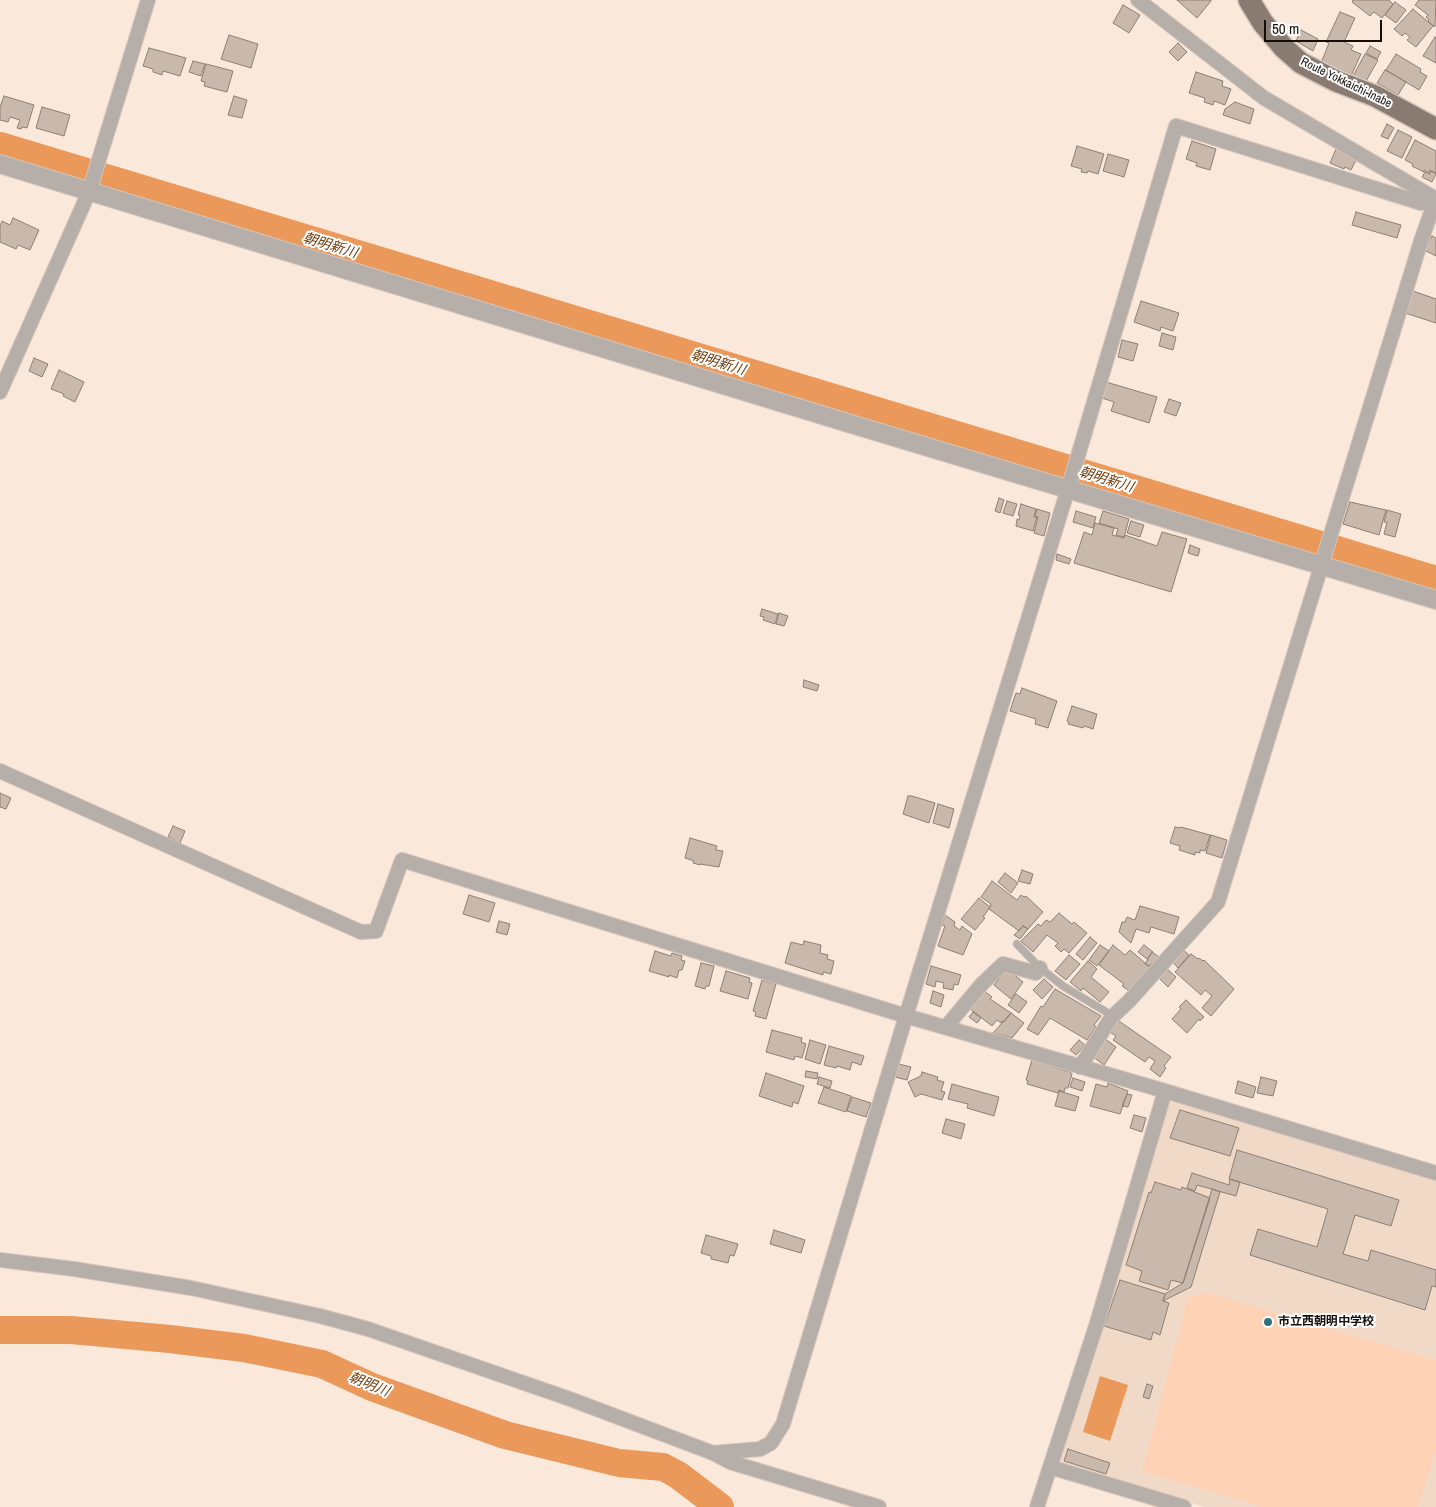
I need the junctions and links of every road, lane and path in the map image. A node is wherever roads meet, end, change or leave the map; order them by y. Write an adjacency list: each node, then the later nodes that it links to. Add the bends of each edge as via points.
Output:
1 (148, 0): 6 (street)
2 (1138, 0): 7 (street, via 1264,98)
3 (1249, 0): 4 (main road, Route Yokkaichi-Inabe, via 1263,23 1301,63 1375,96)
4 (1436, 129)
5 (0, 164): 6 (street)
6 (91, 186): 8 (street); 9 (street)
7 (1436, 198): 9 (street, via 1421,203 1176,126); 10 (street)
8 (0, 392)
9 (1071, 476): 10 (street); 15 (street)
10 (1324, 560): 11 (street); 16 (street, via 1218,902)
11 (1436, 600)
12 (0, 771): 15 (street, via 361,932 376,931 402,860)
13 (1017, 944): 14 (lane)
14 (1040, 968): 16 (lane); 17 (street, via 1036,974 1003,964)
15 (906, 1016): 17 (street); 22 (street, via 783,1424 771,1443 760,1449)
16 (1113, 1016): 18 (street)
17 (946, 1028): 18 (street)
18 (1080, 1067): 19 (street)
19 (1165, 1091): 20 (street); 23 (street, via 1097,1323)
20 (1436, 1173)
21 (0, 1260): 22 (street, via 191,1288 320,1316 368,1329 570,1399)
22 (713, 1453): 24 (street, via 730,1462)
23 (1050, 1467): 25 (street); 26 (street)
24 (879, 1507)
25 (1037, 1507)
26 (1184, 1507)

